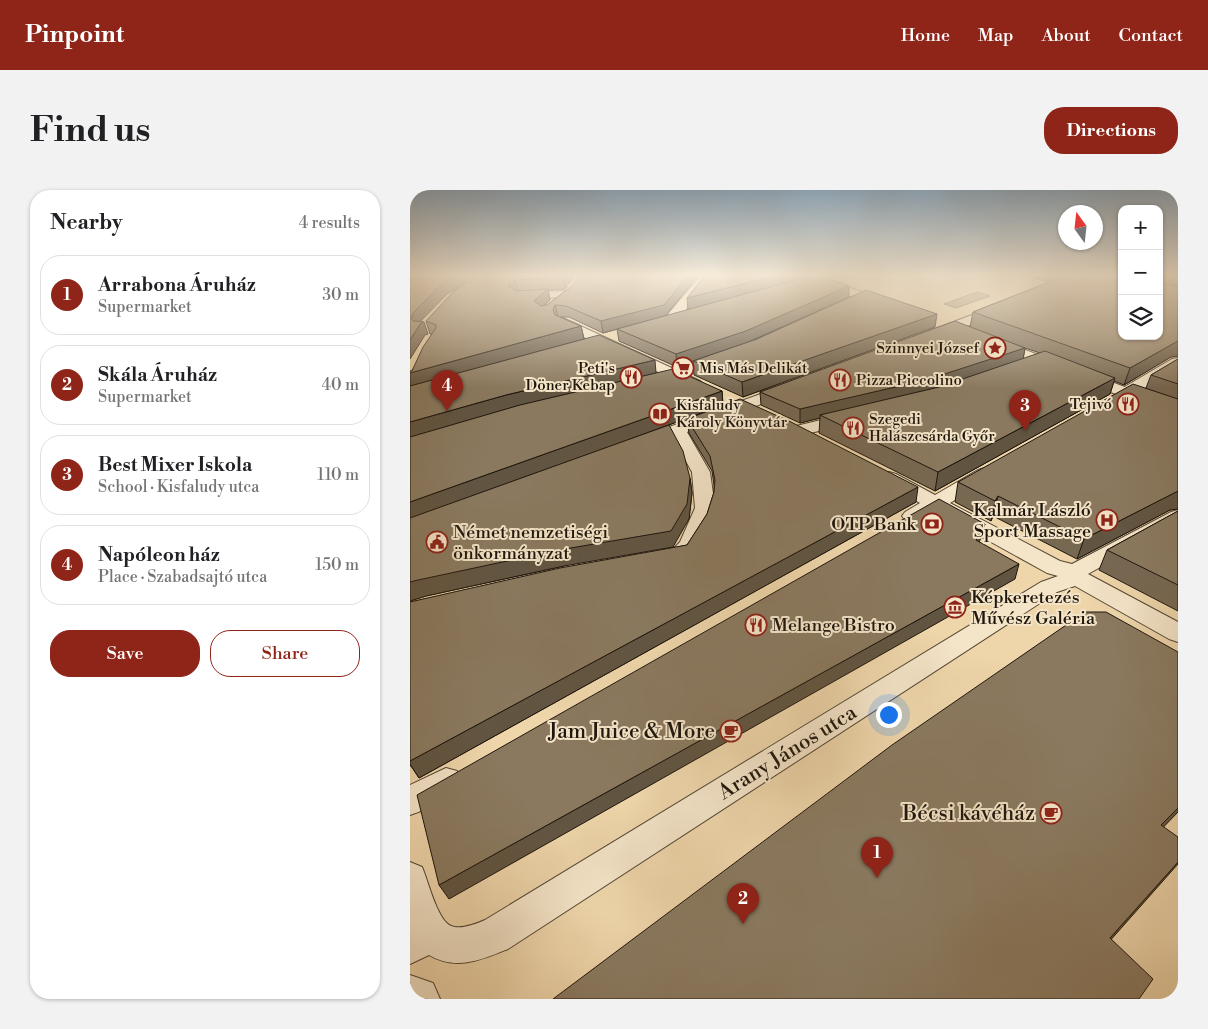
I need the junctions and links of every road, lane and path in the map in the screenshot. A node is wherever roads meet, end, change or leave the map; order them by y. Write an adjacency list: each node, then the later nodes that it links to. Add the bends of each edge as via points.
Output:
1 (673, 313): 3 (street, via 665,322)
2 (989, 313): 6 (street)
3 (688, 316)
4 (563, 322): 9 (street)
5 (938, 322): 6 (street)
6 (954, 327): 8 (street); 11 (street)
7 (618, 336): 9 (street)
8 (920, 339)
9 (601, 341): 10 (street); 15 (street)
10 (582, 346)
11 (1042, 360): 14 (street); 19 (street)
12 (1178, 363): 19 (street)
13 (699, 367): 15 (street)
14 (1017, 370)
15 (675, 375): 16 (street); 18 (street)
16 (651, 382)
17 (802, 384): 20 (street)
18 (709, 390)
19 (1127, 393): 21 (street); 22 (street)
20 (735, 402): 24 (street); 25 (street)
21 (1152, 402)
22 (1104, 406)
23 (867, 414): 25 (street)
24 (677, 430): 27 (street); 33 (street, via 701,472 705,508 690,544 681,554)
25 (798, 431): 26 (street)
26 (824, 444)
27 (621, 451)
28 (1001, 465): 30 (street)
29 (876, 471): 30 (street)
30 (936, 502): 32 (street); 34 (street, via 1055,568 1068,570)
31 (1178, 516): 34 (street, Arany János utca)
32 (889, 529)
33 (654, 558)
34 (1072, 575): 35 (street); 39 (street, Arany János utca, via 1069,580 1049,587 495,936 480,942)
35 (1178, 633)
36 (468, 769): 37 (street)
37 (410, 800)
38 (410, 879): 39 (street)
39 (428, 940)
40 (410, 998): 41 (street)
41 (416, 999)

